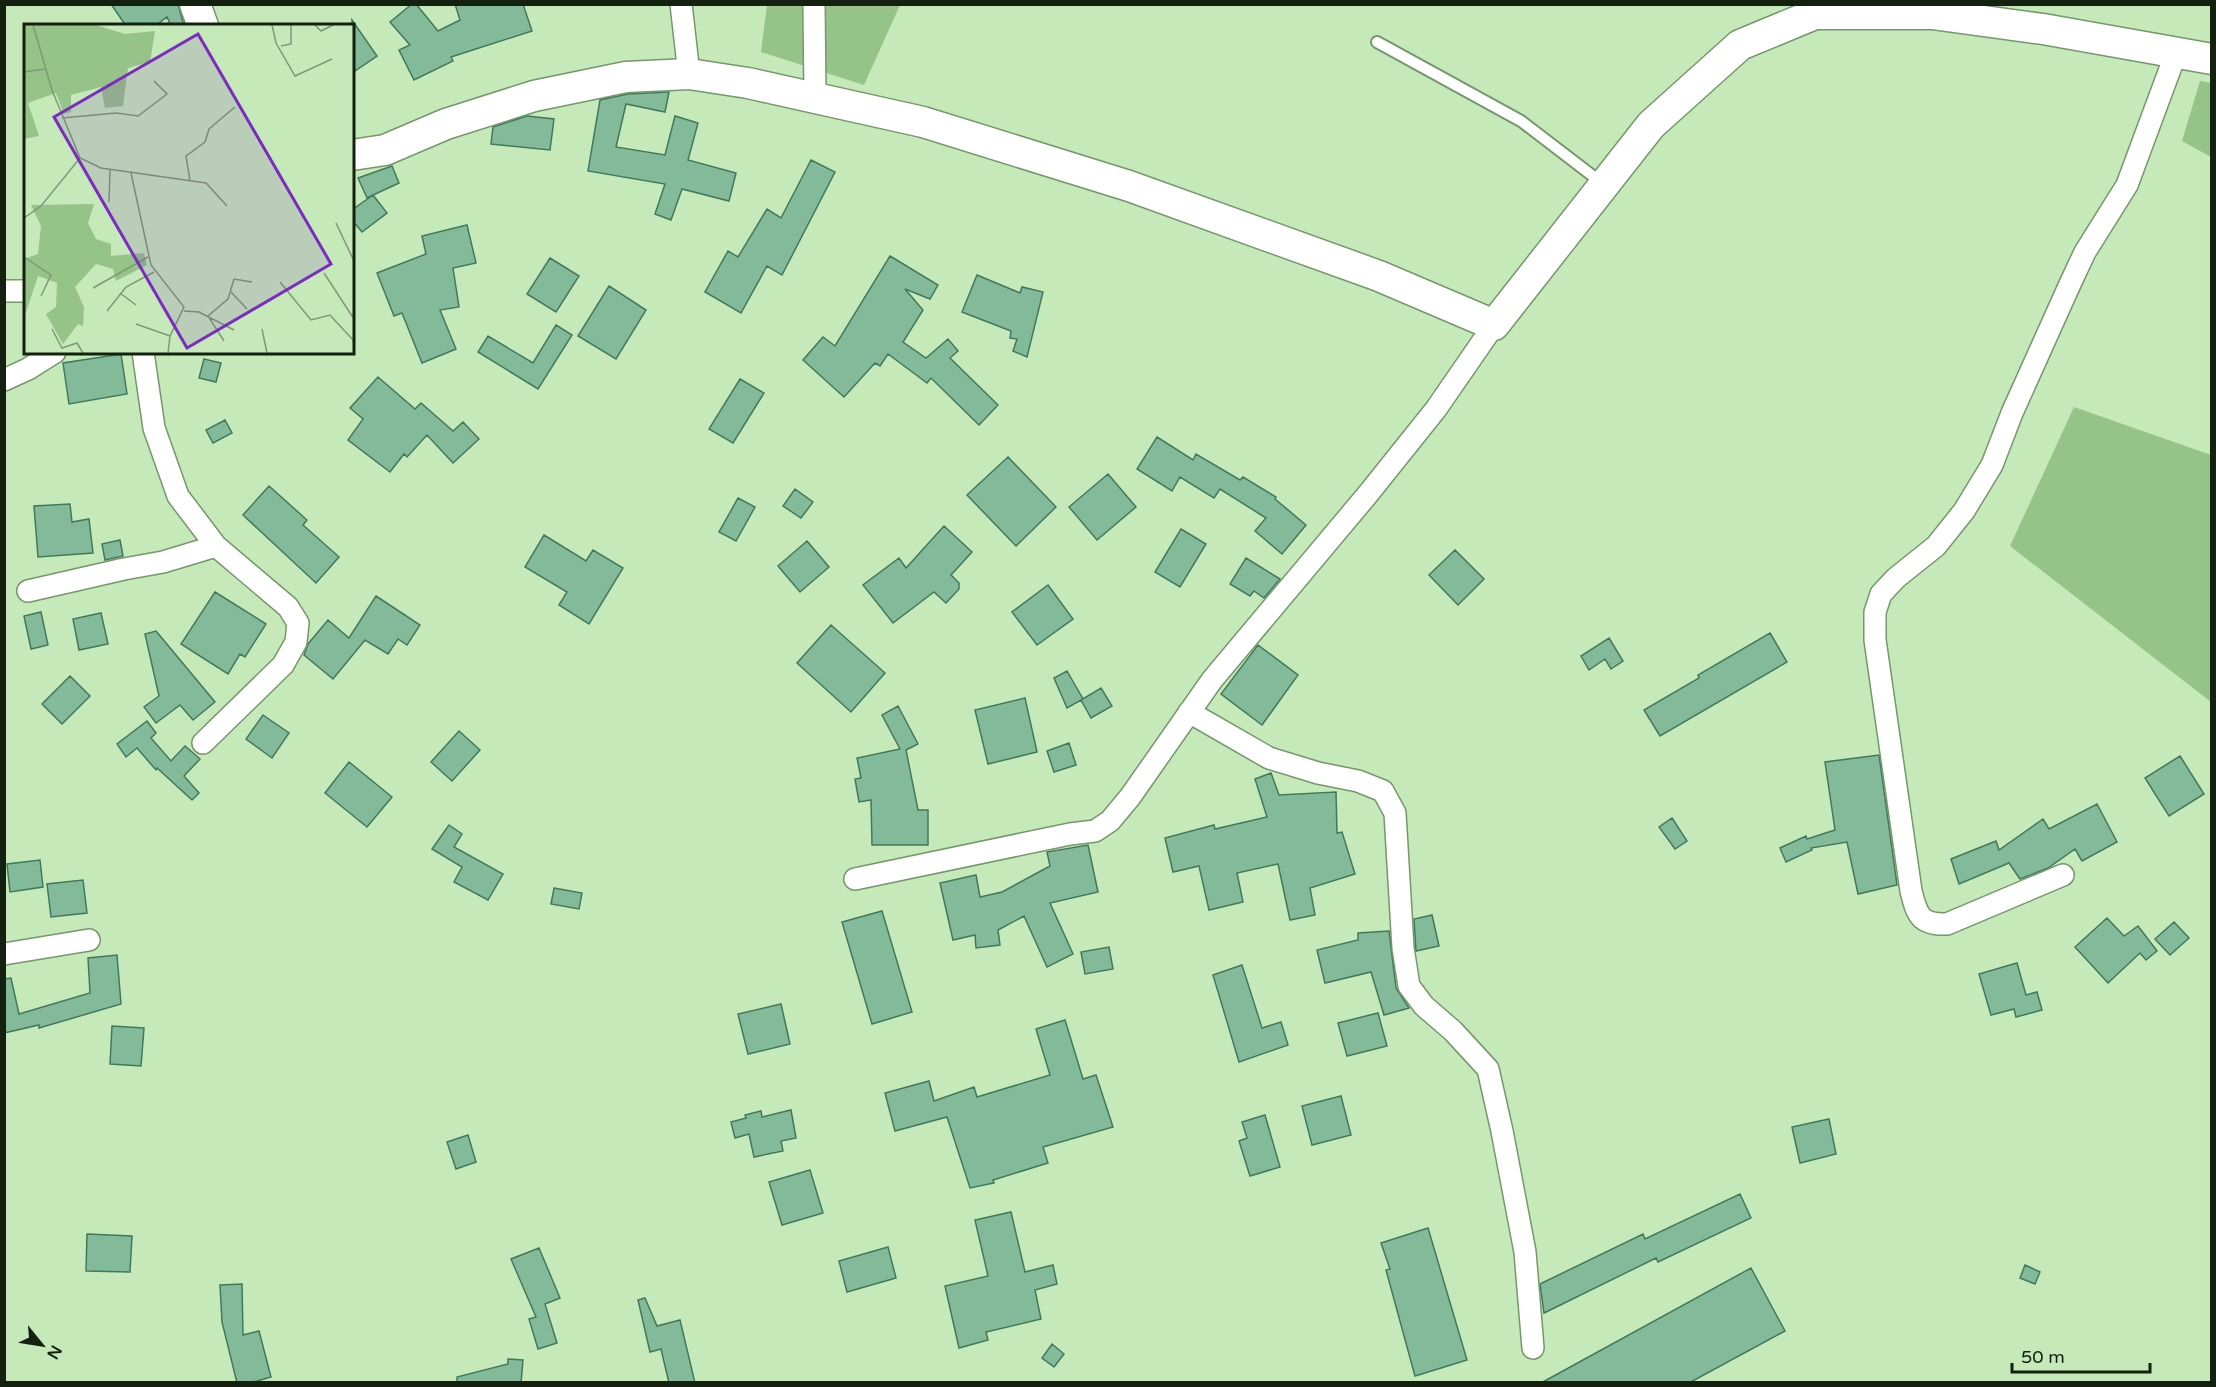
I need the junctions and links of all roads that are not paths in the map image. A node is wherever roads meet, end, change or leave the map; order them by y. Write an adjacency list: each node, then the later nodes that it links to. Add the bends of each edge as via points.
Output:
1 (195, 4): 5 (street)
2 (681, 4): 9 (street)
3 (814, 4): 10 (street)
4 (1813, 9): 7 (street, via 1932,14); 12 (street, via 1740,45 1651,125)
5 (202, 24)
6 (1377, 42): 12 (lane, via 1521,121)
7 (2176, 53): 8 (street); 23 (street, via 2127,185 2085,252 1992,465 1957,520 1936,546 1881,594 1875,612 1875,639 1917,912 1925,921 1947,924)
8 (2211, 59)
9 (689, 74): 10 (street); 11 (street, via 626,77 534,96 446,124 385,150)
10 (815, 97): 15 (street, via 923,122 1129,186 1379,276)
11 (354, 155)
12 (1604, 185): 15 (street)
13 (4, 291): 14 (street)
14 (24, 291)
15 (1494, 325): 21 (street, via 1436,409)
16 (52, 354): 18 (street)
17 (143, 354): 19 (street, via 154,428 178,496)
18 (4, 380)
19 (216, 546): 20 (street, via 163,562); 22 (street, via 288,608 298,623 296,642 283,665)
20 (28, 591)
21 (1189, 712): 24 (street, via 1130,797 1110,821 1095,831); 27 (street, via 1269,758 1358,781 1383,791 1387,798 1395,813 1409,986 1488,1069 1525,1252)
22 (202, 743)
23 (2063, 875)
24 (855, 879)
25 (89, 940): 26 (street)
26 (4, 954)
27 (1533, 1348)

